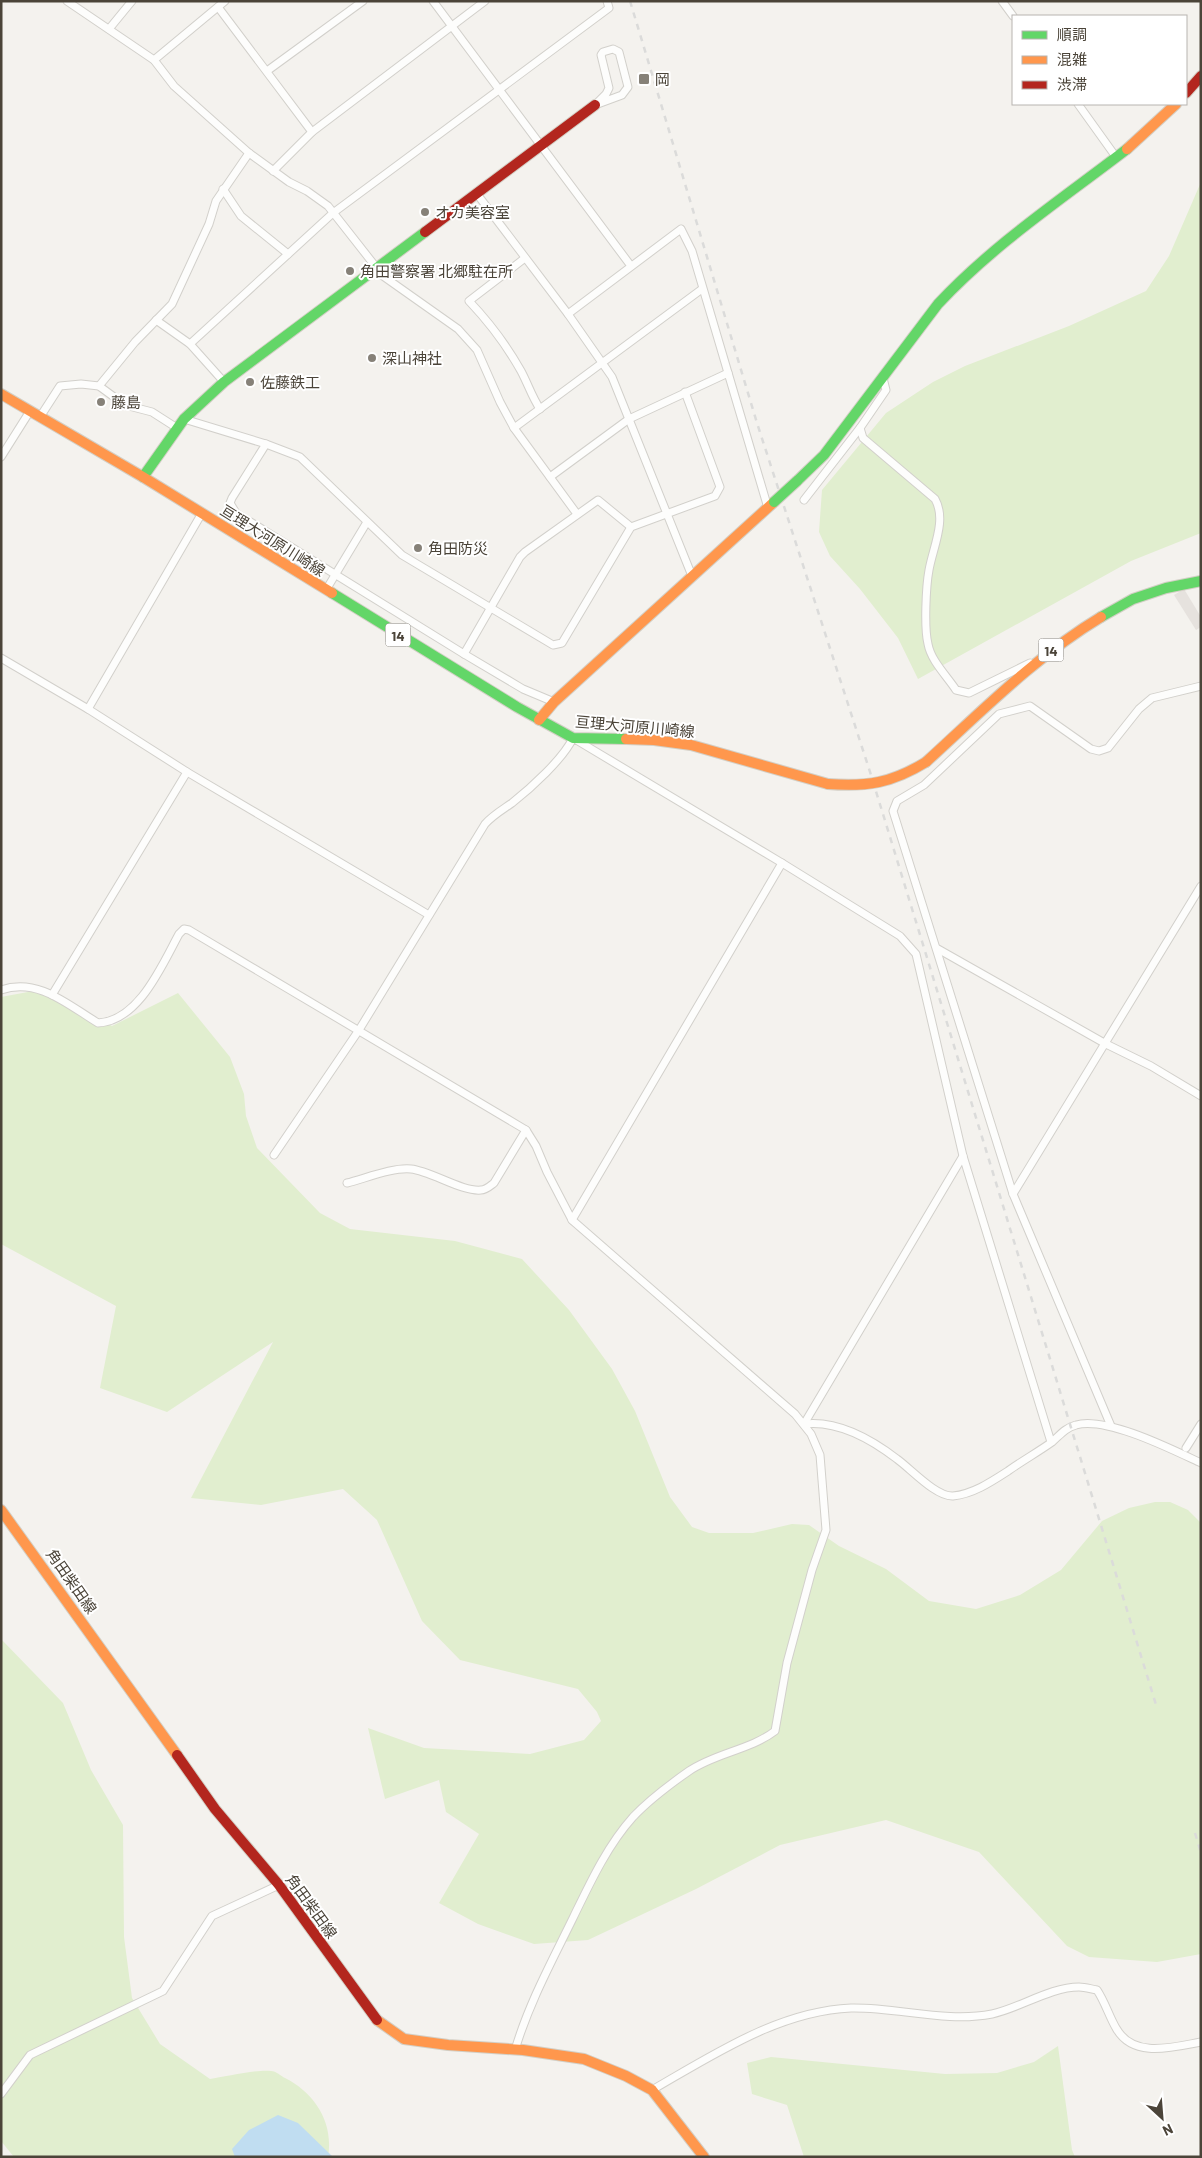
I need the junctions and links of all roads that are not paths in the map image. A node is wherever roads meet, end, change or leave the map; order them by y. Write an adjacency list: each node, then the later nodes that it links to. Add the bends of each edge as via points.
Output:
1 (67, 1): 12 (street)
2 (132, 1): 12 (street)
3 (225, 1): 9 (street)
4 (363, 1): 14 (street)
5 (432, 1): 11 (street)
6 (485, 1): 11 (street)
7 (607, 1): 16 (street, via 609,8)
8 (1002, 1): 10 (street)
9 (218, 7): 13 (street); 14 (street)
10 (1012, 15)
11 (452, 26): 16 (street); 21 (street)
12 (109, 29): 13 (street)
13 (154, 60): 23 (street, via 174,86)
14 (267, 72): 21 (street)
15 (1201, 76): 17 (main road)
16 (499, 89): 22 (street); 28 (street)
17 (1187, 92)
18 (595, 105): 18 (street, via 608,88 601,56 603,52 616,50 628,87 622,95); 22 (main road)
19 (1079, 105): 24 (street)
20 (1175, 105): 24 (main road)
21 (312, 132): 25 (street)
22 (541, 145): 27 (main road); 31 (street)
23 (249, 152): 25 (street); 26 (street)
24 (1116, 157): 39 (main road, via 974,266 938,304)
25 (273, 171): 28 (street, via 307,191)
26 (223, 189): 29 (street, via 241,216); 35 (street, via 172,304)
27 (477, 194): 30 (street); 32 (main road)
28 (333, 213): 29 (street); 32 (street)
29 (288, 254): 36 (street)
30 (526, 258): 34 (street); 44 (street, via 469,301 484,316 521,371 530,395)
31 (630, 266): 33 (street, via 681,229 688,240); 34 (street)
32 (376, 269): 40 (main road); 50 (street, via 449,322 477,350)
33 (702, 289): 37 (street); 38 (street)
34 (568, 314): 37 (street)
35 (156, 320): 36 (street); 41 (street)
36 (190, 344): 40 (street)
37 (603, 362): 44 (street); 48 (street, via 617,386)
38 (728, 373): 42 (street); 57 (street)
39 (883, 378): 51 (street, via 886,390); 57 (main road, bridge, via 824,455)
40 (224, 382): 47 (main road)
41 (98, 386): 46 (street, via 60,386); 49 (street, via 125,405 152,412)
42 (685, 392): 48 (street); 60 (street, via 720,487 714,496)
43 (1, 394): 45 (main road, 亘理大河原川崎線 / 14)
44 (540, 409): 50 (street)
45 (30, 411): 46 (main road, 亘理大河原川崎線 / 14); 53 (street)
46 (41, 415): 54 (main road, 亘理大河原川崎線 / 14)
47 (184, 419): 49 (main road); 52 (street)
48 (629, 419): 55 (street); 60 (street)
49 (177, 428): 54 (main road)
50 (514, 428): 55 (street)
51 (860, 428): 56 (street); 69 (street, via 863,438 935,499 940,507 941,518 928,572 928,644 956,690 969,693)
52 (266, 444): 61 (street, via 300,457); 63 (street, via 232,498 232,508)
53 (1, 457)
54 (143, 477): 58 (main road, 亘理大河原川崎線 / 14)
55 (550, 477): 59 (street)
56 (804, 500)
57 (771, 505): 64 (main road)
58 (202, 513): 66 (main road, 亘理大河原川崎線 / 14); 72 (street)
59 (577, 514): 62 (street, via 598,500); 67 (street, via 520,557)
60 (666, 514): 62 (street); 64 (street)
61 (367, 522): 63 (street); 67 (street, via 402,555)
62 (632, 527): 67 (street, via 562,642 553,645)
63 (334, 576): 66 (street); 68 (street)
64 (692, 576): 73 (main road)
65 (1201, 580): 69 (main road, 亘理大河原川崎線 / 14, via 1133,599)
66 (326, 590): 73 (main road, 亘理大河原川崎線 / 14)
67 (490, 608): 68 (street)
68 (464, 654): 73 (street, via 523,689)
69 (1044, 655): 74 (main road, 亘理大河原川崎線 / 14, bridge, via 926,762 910,772 859,787 828,784 691,745 654,740)
70 (1, 658): 72 (street)
71 (1201, 686): 79 (street, via 1152,698 1108,748 1099,750 1091,749 1030,706 999,714 924,785 897,801 893,811)
72 (88, 709): 75 (street)
73 (545, 712): 74 (main road, 亘理大河原川崎線 / 14)
74 (573, 738): 76 (street); 78 (street, via 567,750 523,795 488,820)
75 (187, 772): 78 (street); 81 (street)
76 (782, 863): 87 (street, via 900,936 916,954); 90 (street)
77 (1201, 886): 83 (street)
78 (429, 915): 82 (street)
79 (938, 949): 83 (street); 89 (street)
80 (1, 990): 81 (street, via 29,986)
81 (52, 996): 82 (street, via 98,1023 109,1022 128,1011 150,987 184,929)
82 (359, 1030): 85 (street); 86 (street)
83 (1106, 1044): 84 (street); 89 (street)
84 (1201, 1096)
85 (526, 1130): 88 (street, via 494,1183 487,1188 464,1187 410,1169); 90 (street)
86 (274, 1155)
87 (963, 1156): 91 (street); 94 (street)
88 (347, 1183)
89 (1013, 1194): 93 (street)
90 (572, 1220): 91 (street)
91 (804, 1424): 94 (street, via 816,1422 859,1435 947,1496 965,1494 986,1484); 100 (street, via 812,1434 820,1455 826,1530 787,1663 775,1731 692,1769 632,1818 601,1863 547,1968)
92 (1201, 1424): 95 (street)
93 (1111, 1426): 94 (street, via 1078,1424 1063,1430); 96 (street)
94 (1051, 1442)
95 (1186, 1448)
96 (1201, 1464)
97 (1, 1510): 98 (main road, 角田柴田線, via 215,1809)
98 (279, 1885): 100 (main road, 角田柴田線, via 375,2019 404,2039); 102 (street, via 212,1916 163,1991 30,2055)
99 (1201, 2042): 101 (street, via 1149,2049 1137,2045 1116,2029 1097,1990 1080,1986 992,2014 975,2016 949,2018 850,2008 790,2020 735,2044)
100 (515, 2050): 101 (main road, 角田柴田線, via 584,2059)
101 (652, 2090): 103 (main road, 角田柴田線)
102 (1, 2094)
103 (704, 2157)

